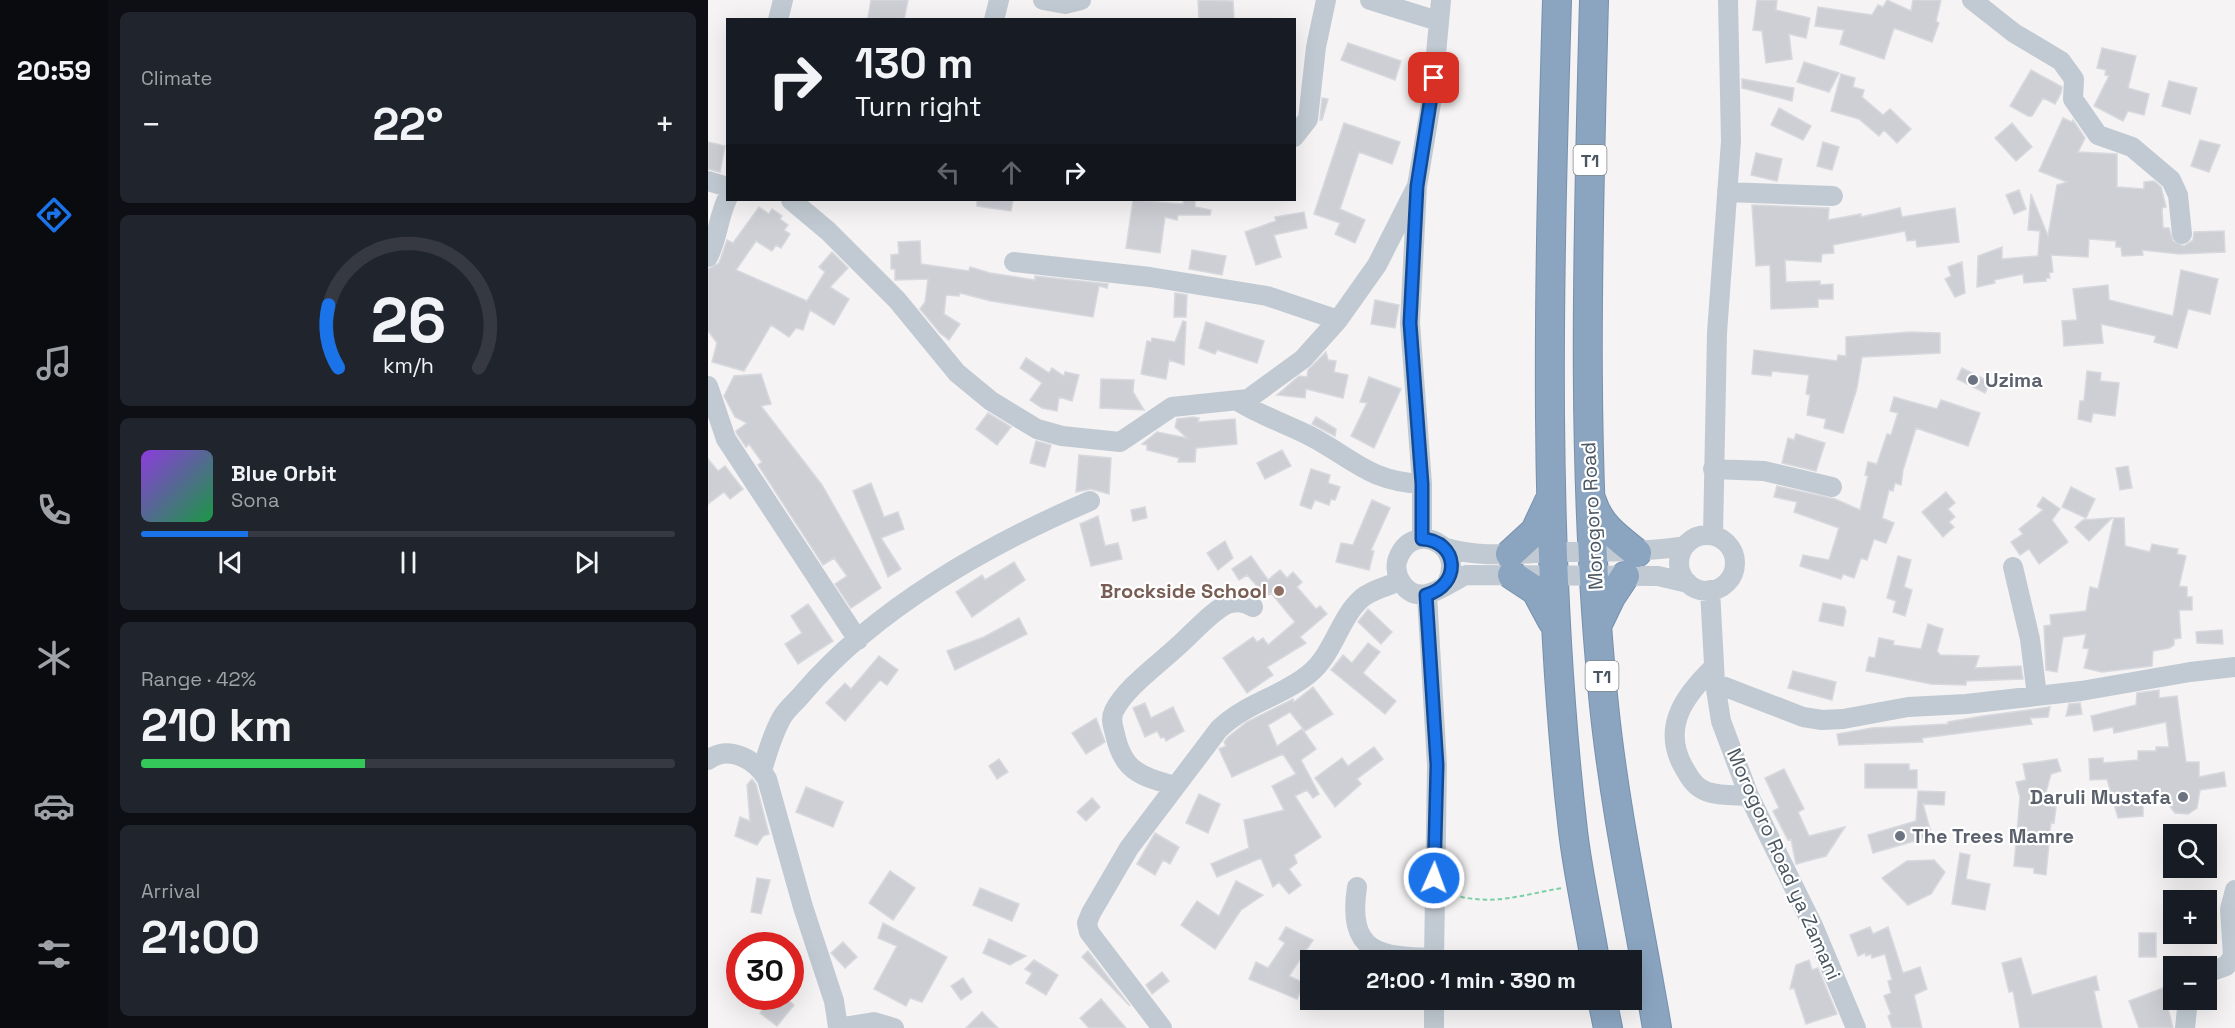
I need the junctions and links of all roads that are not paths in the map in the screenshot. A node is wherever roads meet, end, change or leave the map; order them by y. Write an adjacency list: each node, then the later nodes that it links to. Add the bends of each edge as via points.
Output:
1 (783, 0): 12 (street)
2 (999, 0): 13 (street)
3 (1043, 0): 4 (street, via 1065,4)
4 (1081, 0)
5 (1326, 0): 15 (street, via 1308,118)
6 (1370, 0): 14 (street)
7 (1441, 0): 14 (street)
8 (1557, 0): 33 (highway, Morogoro Road / T1, via 1549,278)
9 (1594, 0): 32 (highway, Morogoro Road / T1, via 1586,320)
10 (1728, 0): 19 (street, via 1731,141)
11 (1972, 0): 23 (street, via 2014,33 2061,61 2074,79 2073,99 2098,135 2132,147 2171,180 2178,195)
12 (779, 18)
13 (994, 18)
14 (1438, 21): 18 (street, via 1432,97)
15 (1296, 134)
16 (708, 181): 17 (street)
17 (726, 186)
18 (1417, 186): 26 (street, via 1377,265); 30 (street, via 1410,351)
19 (1727, 192): 20 (street); 29 (street)
20 (1833, 196)
21 (726, 201): 24 (street)
22 (792, 201): 28 (street, via 897,300 957,373 991,401 1037,429 1062,436 1120,442 1173,407)
23 (2182, 234)
24 (708, 257)
25 (1014, 262): 26 (street, via 1150,277 1267,296)
26 (1338, 320): 28 (street, via 1303,359 1255,395)
27 (708, 386): 52 (street, via 726,439)
28 (1239, 402): 30 (street, via 1312,437 1373,475)
29 (1713, 469): 31 (street, via 1764,471); 35 (street)
30 (1422, 484): 36 (street)
31 (1832, 487)
32 (1590, 493): 40 (highway, Morogoro Road / T1); 42 (highway, via 1598,519)
33 (1551, 495): 39 (highway, Morogoro Road / T1); 41 (highway, via 1535,531)
34 (1090, 501): 52 (street, via 941,579 891,612)
35 (1713, 535): 37 (street, via 1697,537); 47 (street, via 1727,542 1735,564 1730,579)
36 (1422, 539): 38 (street); 44 (street, via 1407,545 1398,558)
37 (1685, 546): 42 (street); 46 (street, via 1680,569)
38 (1443, 547): 41 (street); 45 (street, via 1452,568)
39 (1552, 564): 40 (street); 41 (street); 51 (highway, Morogoro Road / T1)
40 (1594, 564): 42 (street); 50 (highway, Morogoro Road / T1)
41 (1511, 565): 45 (street); 51 (highway, via 1536,591)
42 (1631, 565): 46 (street); 50 (highway)
43 (2013, 567): 55 (street, via 2030,639)
44 (1400, 581): 48 (street, via 1411,592); 58 (street, via 1363,596 1309,674 1235,713)
45 (1447, 583): 48 (street)
46 (1688, 583): 47 (street)
47 (1710, 591): 54 (street, Morogoro Road ya Zamani)
48 (1426, 595): 63 (street, via 1437,765)
49 (1253, 607): 58 (street, via 1230,603 1213,614 1142,678 1113,712 1118,747 1126,762 1144,777)
50 (1598, 625): 74 (highway, Morogoro Road / T1, via 1604,707 1618,805)
51 (1557, 631): 64 (highway, Morogoro Road / T1, via 1573,832)
52 (858, 640): 57 (street, via 781,718)
53 (2235, 667): 55 (street)
54 (1715, 675): 55 (street, via 1793,714 1822,720 1908,707); 59 (street, Morogoro Road ya Zamani, via 1721,721); 59 (street, via 1692,688 1678,711 1673,731 1677,756 1691,781 1707,792)
55 (2037, 696)
56 (708, 760): 57 (street, via 731,753)
57 (762, 771): 69 (street, via 828,980)
58 (1175, 786): 71 (street, via 1129,848 1087,923 1095,940)
59 (1749, 796): 75 (street, Morogoro Road ya Zamani, via 1814,927)
60 (1357, 887): 62 (street, via 1354,906 1359,935)
61 (2235, 890): 65 (street, via 2230,909 2233,957)
62 (1376, 950)
63 (1434, 950)
64 (1593, 950)
65 (2217, 969)
66 (1434, 1010): 72 (street)
67 (1604, 1010): 73 (highway)
68 (2187, 1010): 76 (street)
69 (838, 1028): 70 (street, via 874,1022)
70 (894, 1028)
71 (1162, 1028)
72 (1434, 1028)
73 (1608, 1028)
74 (1657, 1028)
75 (1856, 1028)
76 (2185, 1028)

